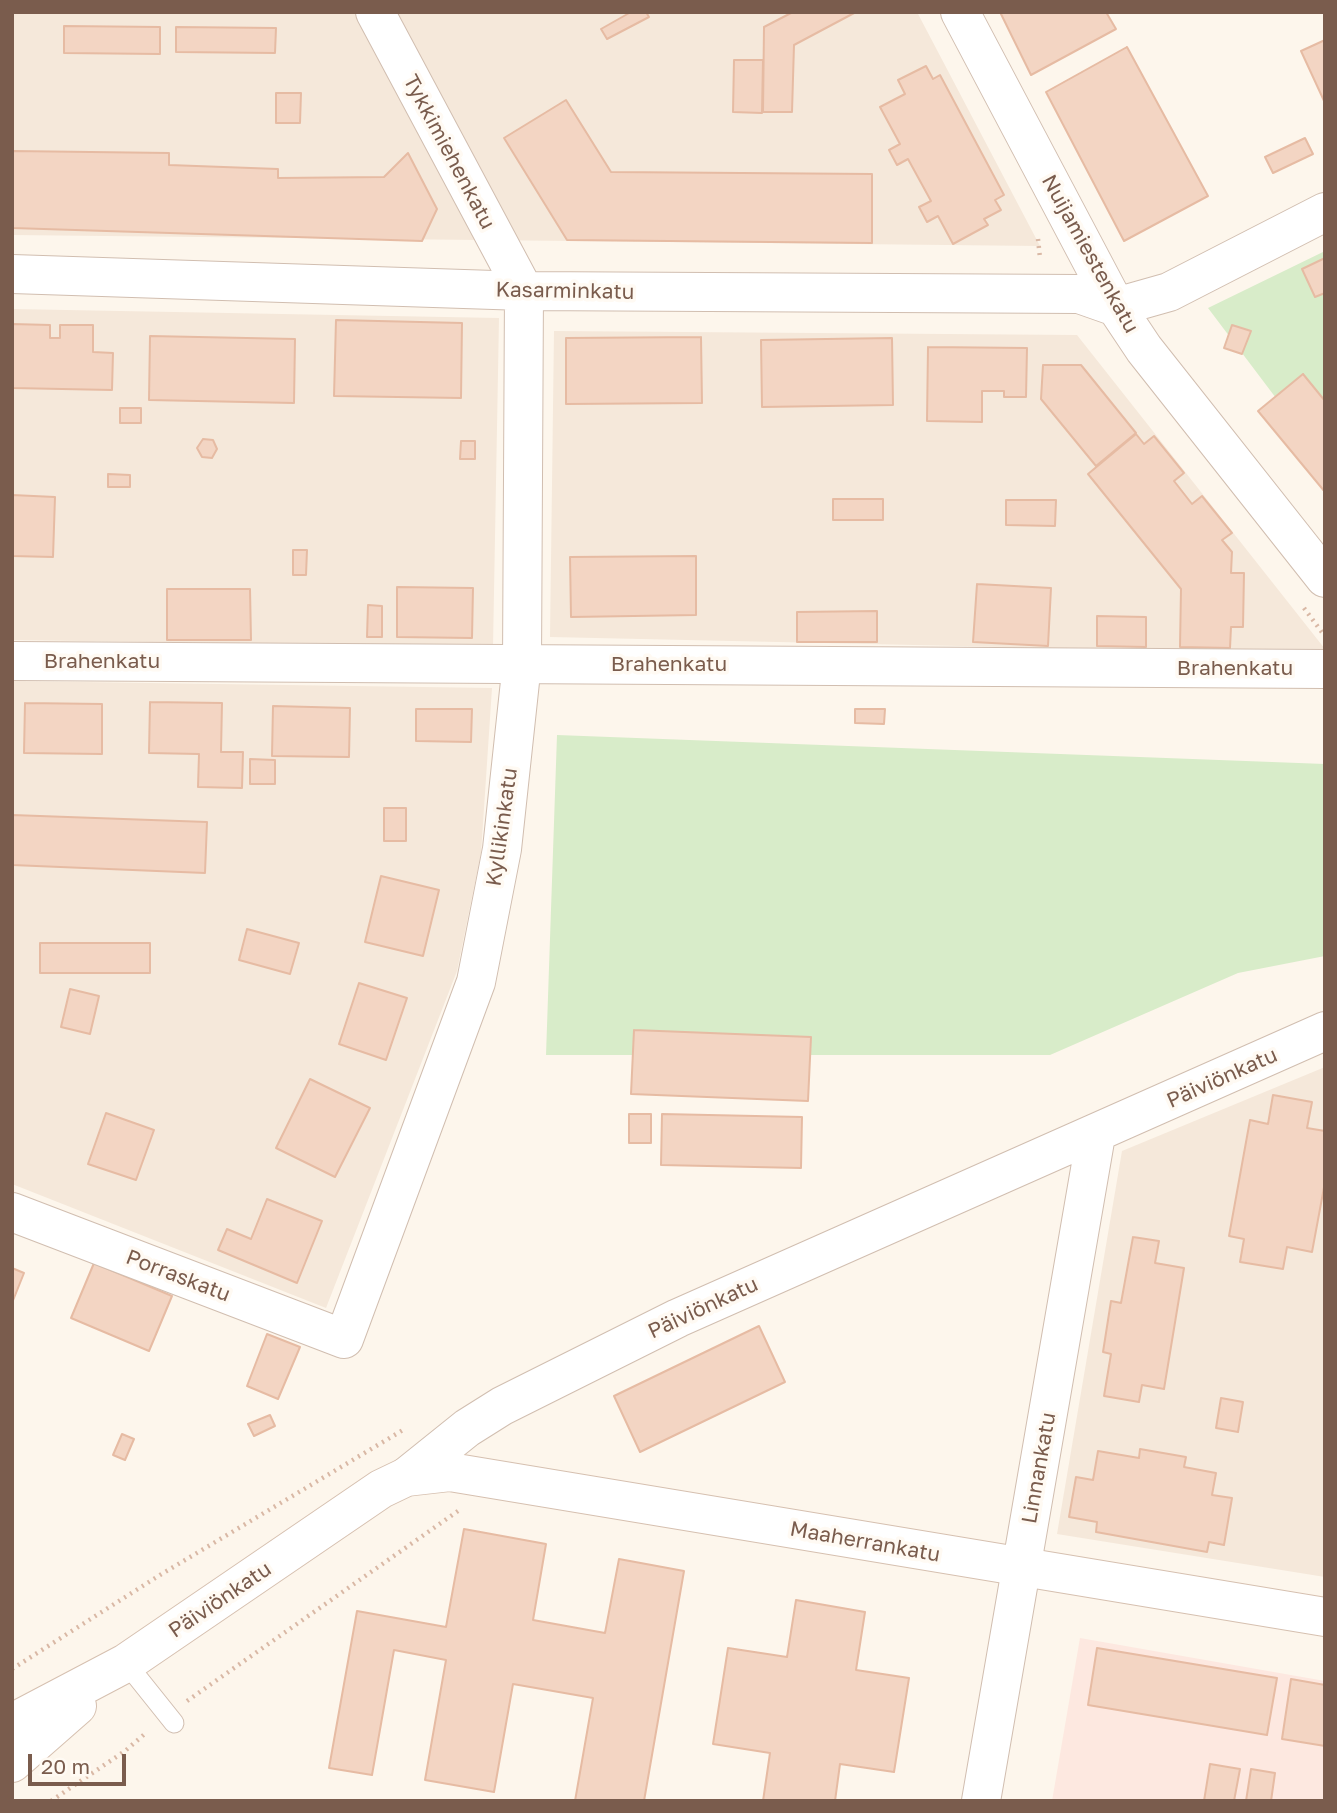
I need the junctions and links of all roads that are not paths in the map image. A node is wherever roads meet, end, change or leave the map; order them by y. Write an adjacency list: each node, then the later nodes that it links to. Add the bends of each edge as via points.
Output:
1 (375, 12): 5 (street, Tykkimiehenkatu)
2 (960, 12): 6 (street, Nuijamiestenkatu)
3 (1325, 212): 6 (street, via 1169,292)
4 (12, 274): 5 (street, Kasarminkatu)
5 (524, 291): 6 (street, Kasarminkatu, via 1079,294); 9 (street, Kyllikinkatu)
6 (1116, 307): 7 (street, Nuijamiestenkatu)
7 (1325, 579)
8 (12, 661): 9 (street, Brahenkatu)
9 (522, 663): 10 (street, Brahenkatu); 14 (street, Kyllikinkatu, via 502,849 476,982)
10 (1325, 669)
11 (1325, 1031): 12 (street, Päiviönkatu)
12 (1096, 1135): 15 (street, Päiviönkatu, via 643,1336 502,1406); 16 (street, Linnankatu)
13 (12, 1212): 14 (street, Porraskatu)
14 (344, 1339)
15 (406, 1477): 16 (street, Maaherrankatu, via 450,1472); 18 (street, Päiviönkatu)
16 (1021, 1568): 17 (street, Maaherrankatu); 22 (street, Linnankatu)
17 (1325, 1617)
18 (126, 1663): 19 (lane); 20 (street, Päiviönkatu); 21 (street, Päiviönkatu)
19 (171, 1718)
20 (12, 1723)
21 (12, 1763)
22 (981, 1801)

